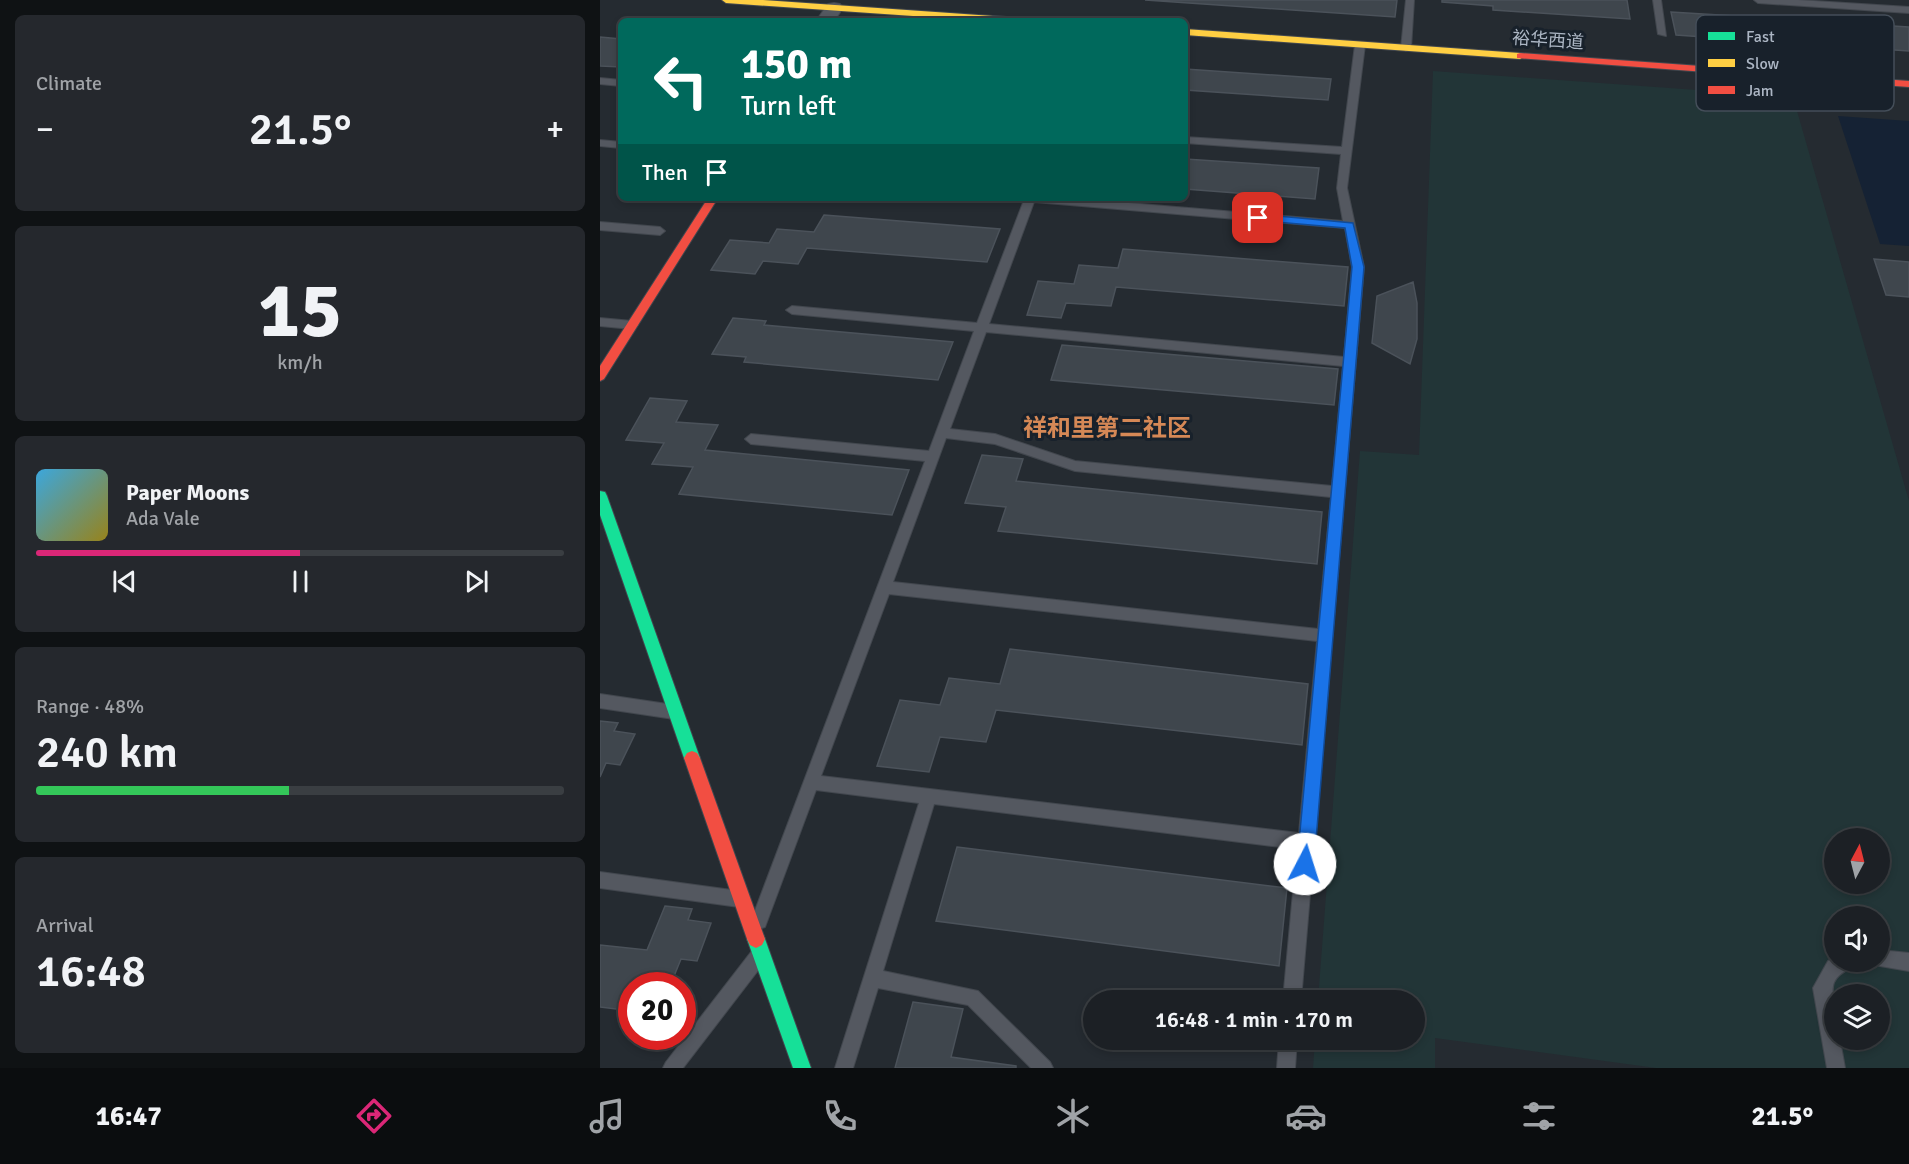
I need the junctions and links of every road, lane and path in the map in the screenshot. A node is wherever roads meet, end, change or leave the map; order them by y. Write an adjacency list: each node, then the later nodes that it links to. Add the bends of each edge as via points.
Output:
1 (726, 0): 5 (street)
2 (1410, 0): 12 (lane)
3 (1657, 0): 10 (lane)
4 (1758, 0): 6 (lane)
5 (801, 2): 7 (street)
6 (1909, 10)
7 (829, 14): 8 (street)
8 (940, 18)
9 (1188, 33): 11 (street, 裕华西道)
10 (1663, 34)
11 (1359, 45): 12 (street, 裕华西道); 21 (lane)
12 (1406, 48): 13 (street, 裕华西道)
13 (1696, 69)
14 (600, 81): 15 (lane)
15 (618, 83)
16 (1894, 83): 17 (street, 裕华西道)
17 (1909, 84)
18 (1188, 140): 21 (lane)
19 (600, 143): 20 (lane)
20 (618, 145)
21 (1347, 151): 25 (lane, via 1342,188)
22 (711, 201): 30 (street)
23 (1028, 201): 31 (lane)
24 (1065, 201): 25 (lane)
25 (1350, 225): 32 (lane, via 1358,267)
26 (600, 226): 27 (lane)
27 (660, 231)
28 (792, 310): 31 (lane)
29 (600, 322): 30 (lane)
30 (633, 325): 33 (street)
31 (981, 327): 32 (lane); 34 (lane)
32 (1350, 362): 37 (lane)
33 (600, 376)
34 (942, 433): 36 (lane); 37 (lane, via 994,439 1075,466)
35 (751, 439): 36 (lane)
36 (933, 457): 41 (lane)
37 (1336, 492): 42 (lane)
38 (600, 496): 40 (street)
39 (600, 553): 40 (lane)
40 (621, 555): 44 (street)
41 (884, 587): 42 (lane); 45 (lane)
42 (1326, 636): 47 (lane)
43 (600, 701): 44 (lane)
44 (676, 712): 49 (street)
45 (811, 782): 46 (lane); 50 (lane)
46 (929, 796): 47 (lane); 55 (lane)
47 (1308, 842): 56 (lane)
48 (600, 880): 49 (lane)
49 (741, 899): 50 (street)
50 (754, 933): 51 (street)
51 (760, 954): 58 (lane); 59 (street)
52 (1890, 959): 53 (lane)
53 (1909, 962)
54 (1831, 972): 63 (lane, via 1822,988)
55 (872, 978): 60 (lane); 61 (lane, via 972,997)
56 (1293, 990)
57 (1287, 1050): 62 (lane)
58 (672, 1068)
59 (802, 1068)
60 (844, 1068)
61 (1044, 1068)
62 (1286, 1068)
63 (1836, 1068)

